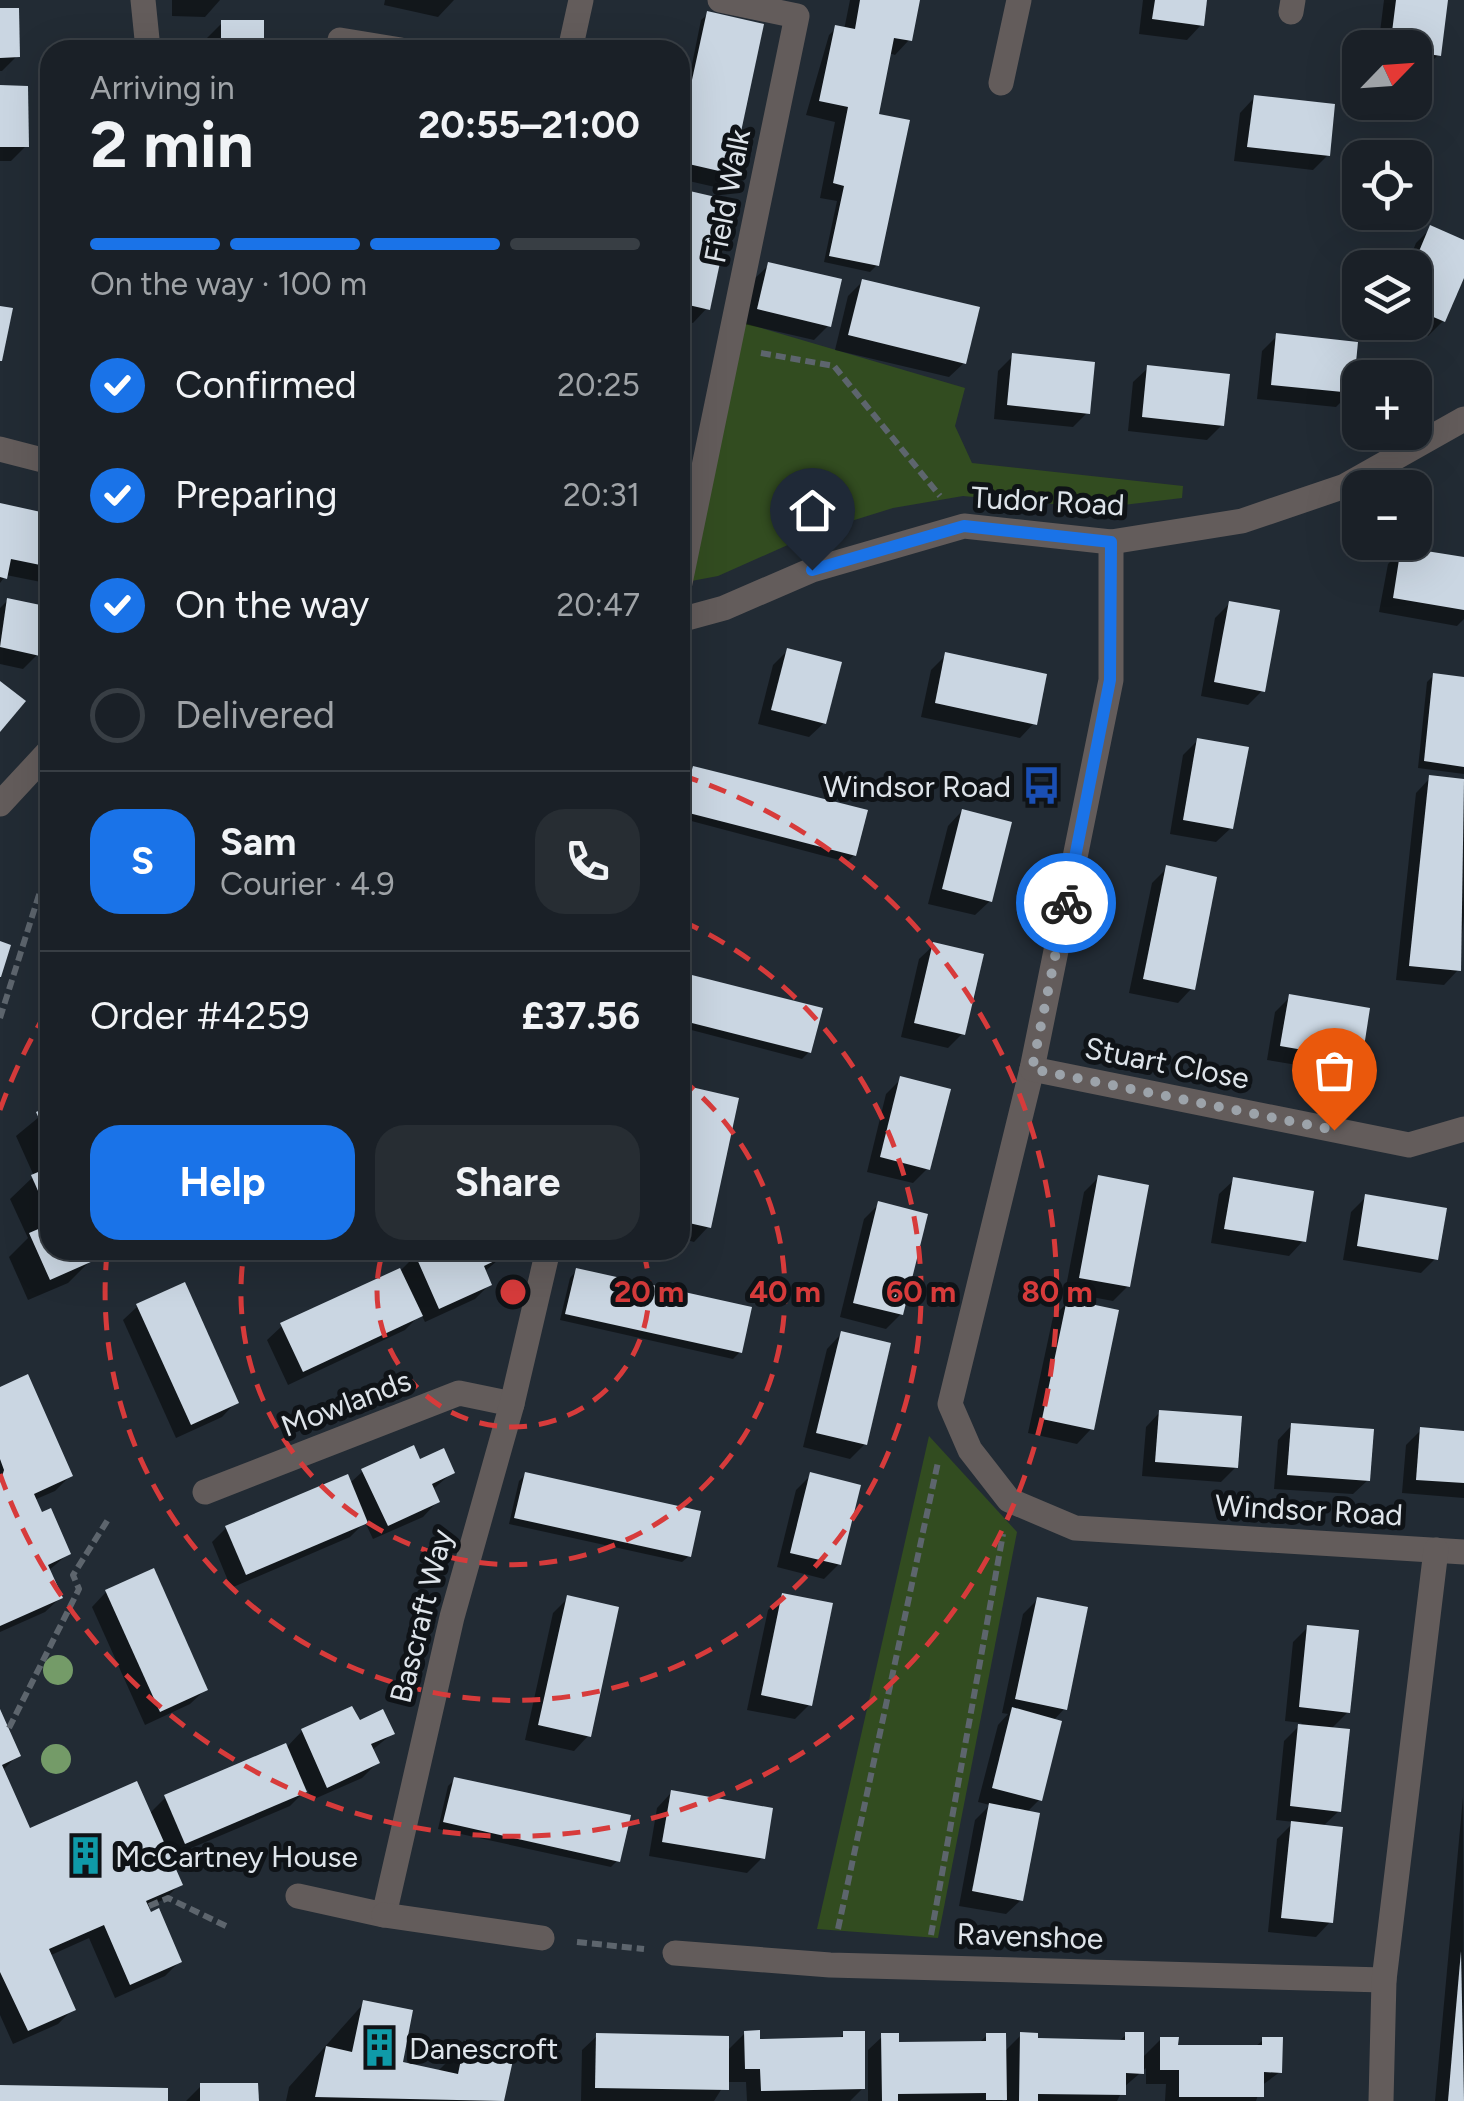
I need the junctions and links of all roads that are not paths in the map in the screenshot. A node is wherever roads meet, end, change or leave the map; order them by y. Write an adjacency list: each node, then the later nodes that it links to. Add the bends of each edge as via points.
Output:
1 (143, 0): 5 (street)
2 (581, 0): 6 (street)
3 (720, 0): 11 (street, Field Walk, via 797,16)
4 (1018, 0): 7 (street)
5 (147, 40)
6 (572, 40)
7 (1002, 83)
8 (1464, 419): 12 (street, Tudor Road, via 1344,486 1242,522)
9 (0, 449): 10 (street)
10 (40, 459)
11 (690, 537)
12 (1111, 542): 13 (street, Tudor Road, via 964,526 812,570); 16 (street, via 1110,680)
13 (690, 617)
14 (40, 761): 15 (street)
15 (0, 804)
16 (1032, 1069): 17 (street, Stuart Close, via 1409,1144); 21 (street, Windsor Road, via 950,1404 970,1450 1009,1500 1075,1528)
17 (1464, 1129)
18 (546, 1260): 19 (street, Bascraft Way)
19 (512, 1404): 20 (street, Mowlands, via 459,1393); 24 (street, Bascraft Way, via 452,1617)
20 (205, 1492)
21 (1436, 1550): 22 (street, Windsor Road); 27 (street)
22 (1464, 1552)
23 (298, 1896): 24 (street)
24 (384, 1914): 25 (street)
25 (542, 1938)
26 (675, 1953): 27 (street, Ravenshoe, via 830,1965)
27 (1384, 1980): 28 (street)
28 (1380, 2101)

